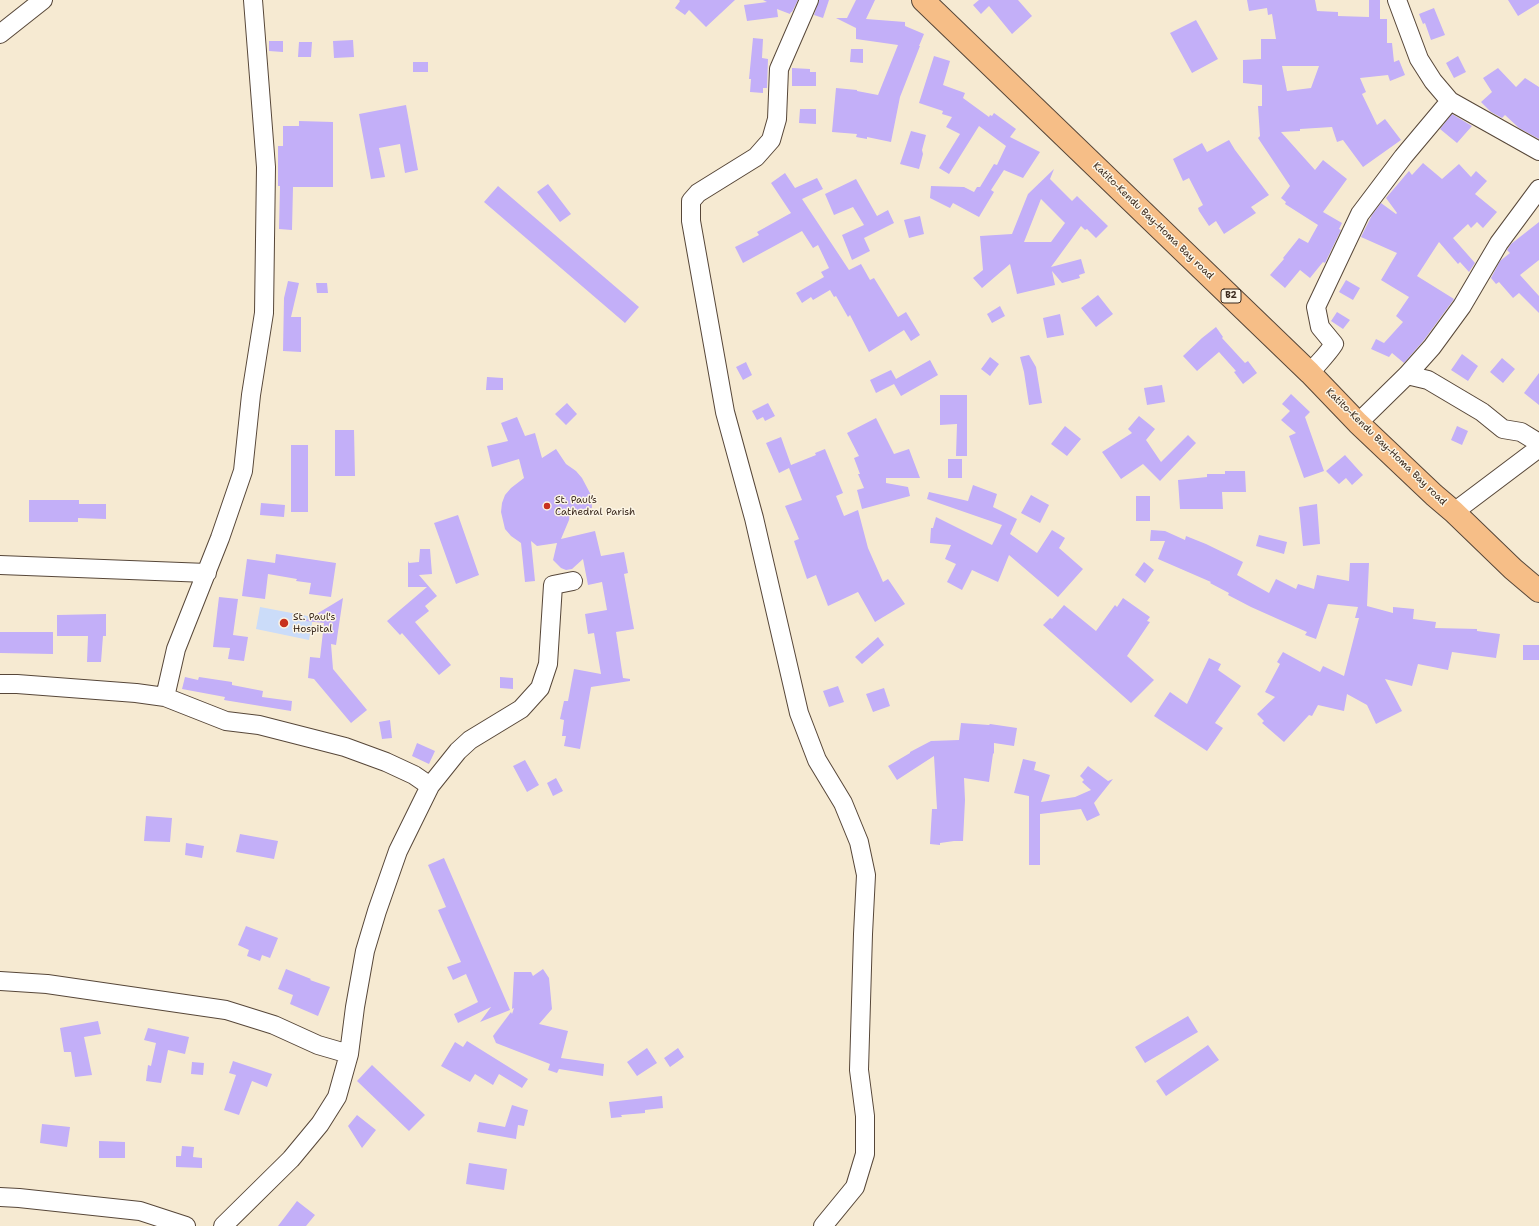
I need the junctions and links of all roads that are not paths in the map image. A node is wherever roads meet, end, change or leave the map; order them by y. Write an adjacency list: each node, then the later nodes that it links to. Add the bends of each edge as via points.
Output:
1 (43, 0): 6 (street)
2 (253, 0): 17 (street, via 266,167 264,313 251,395 243,471)
3 (809, 0): 28 (street, via 779,69 777,119 771,140 756,157 698,193 692,201 692,220 725,412 754,518 799,713 818,760 844,804 859,842 866,876 859,1070 865,1116 865,1154 855,1187)
4 (923, 0): 10 (highway, Katito-Kendu Bay-Homa Bay road / B2)
5 (1397, 0): 7 (street, via 1419,59)
6 (0, 34)
7 (1450, 101): 8 (street); 10 (street, via 1360,214 1316,307 1320,327 1334,344)
8 (1539, 151)
9 (1539, 189): 11 (street, via 1499,243 1462,306 1432,347)
10 (1310, 373): 12 (highway, Katito-Kendu Bay-Homa Bay road / B2)
11 (1407, 375): 12 (street); 13 (street, via 1428,380 1482,412 1503,429 1521,432)
12 (1358, 423): 15 (highway, Katito-Kendu Bay-Homa Bay road / B2)
13 (1539, 443)
14 (1539, 448): 15 (street)
15 (1454, 512): 19 (highway, Katito-Kendu Bay-Homa Bay road / B2)
16 (0, 565): 17 (street)
17 (207, 573): 21 (street, via 176,649)
18 (573, 581): 22 (street, via 553,585 548,664 540,688 521,709 470,740)
19 (1539, 591)
20 (0, 684): 21 (street)
21 (165, 697): 22 (street, via 226,721 259,724 345,747 386,762)
22 (430, 786): 24 (street, via 398,852 376,911 364,951)
23 (0, 981): 24 (street, via 47,984 226,1010 274,1025 318,1045)
24 (349, 1054): 27 (street, via 336,1097 320,1124 291,1160)
25 (0, 1197): 26 (street, via 140,1211)
26 (186, 1226)
27 (223, 1226)
28 (823, 1226)

